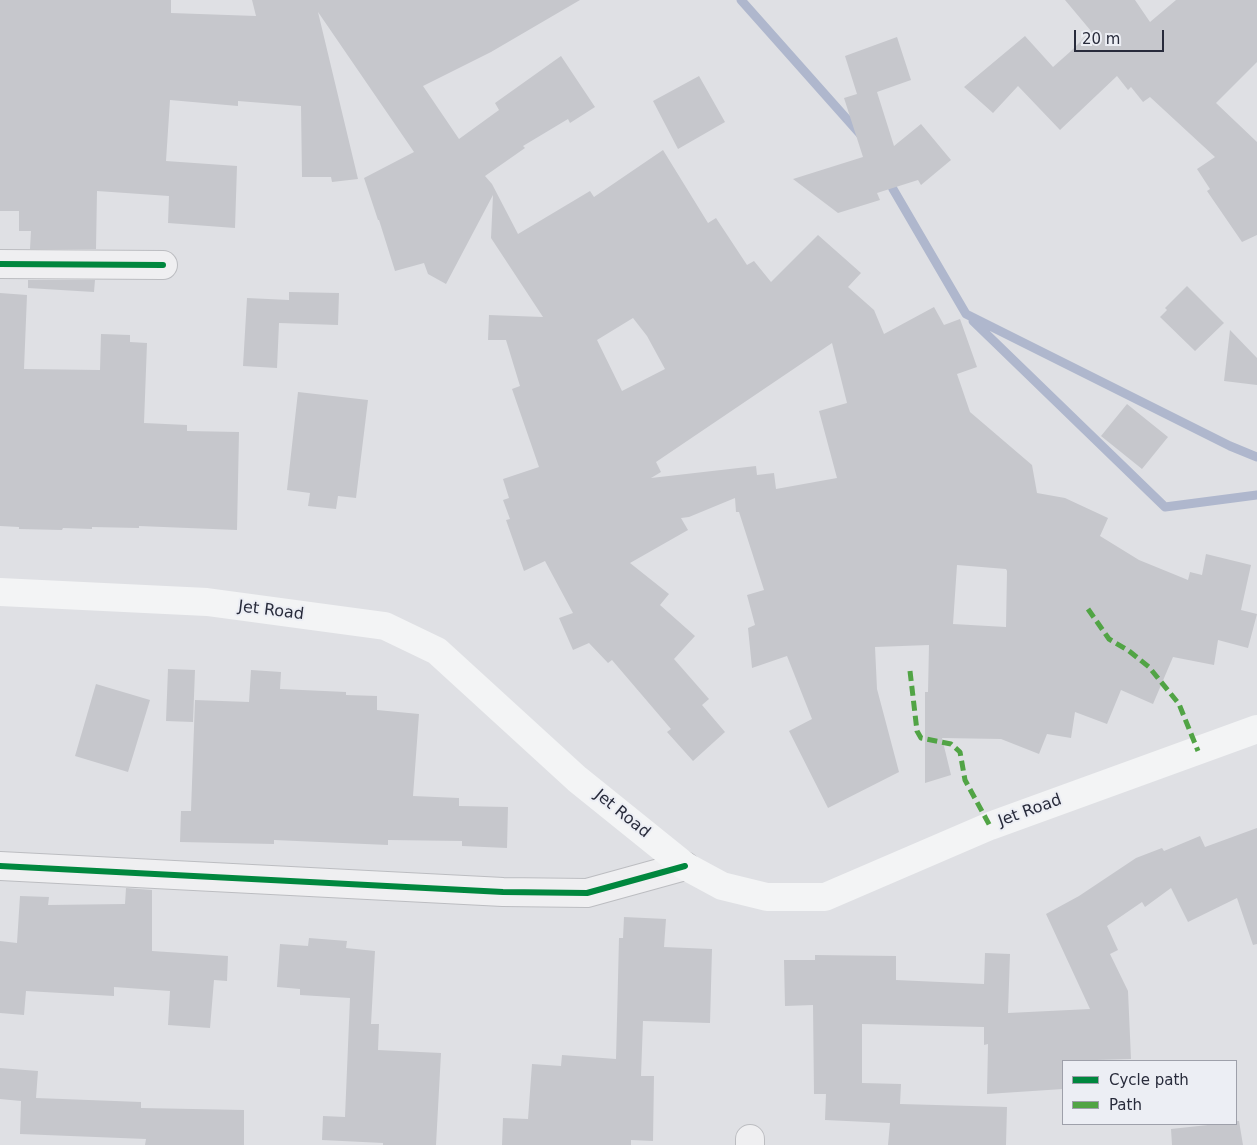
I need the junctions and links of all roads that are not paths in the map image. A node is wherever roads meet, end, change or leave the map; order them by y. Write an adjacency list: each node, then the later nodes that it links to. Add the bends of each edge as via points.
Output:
1 (0, 264): 2 (street)
2 (163, 264)
3 (0, 592): 6 (main road, Jet Road, via 207,602 385,626 437,651 577,779)
4 (1257, 729): 6 (main road, Jet Road, via 990,826 825,897 758,895 722,886)
5 (0, 866): 6 (street, via 494,892 587,893)
6 (686, 866)

